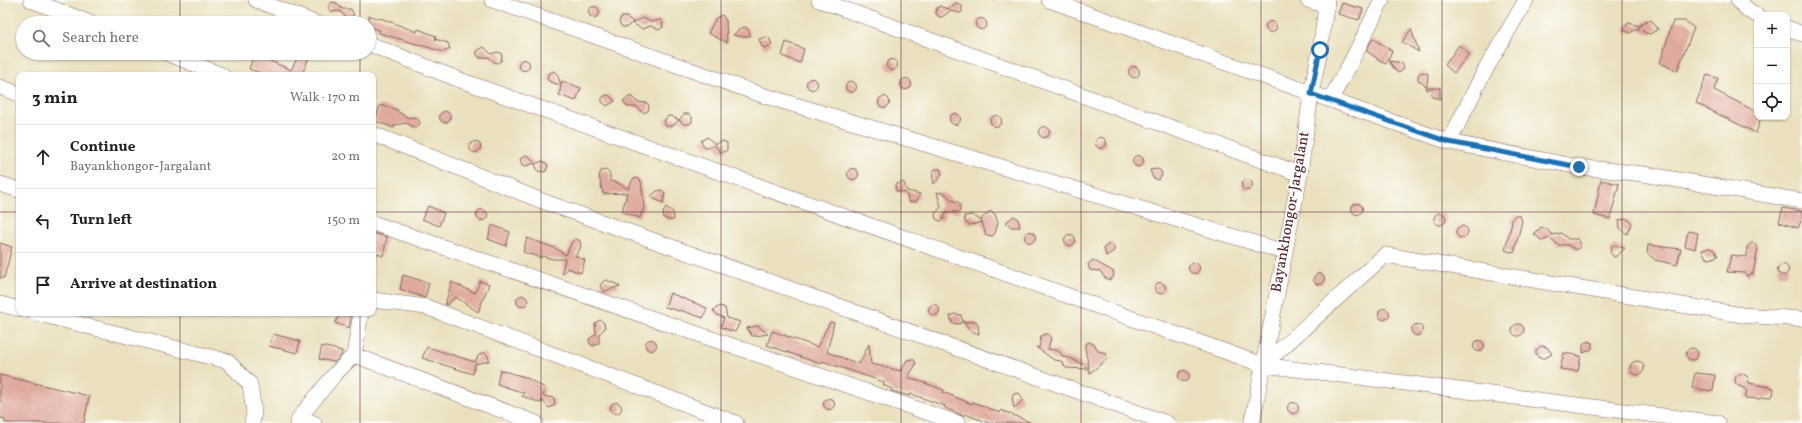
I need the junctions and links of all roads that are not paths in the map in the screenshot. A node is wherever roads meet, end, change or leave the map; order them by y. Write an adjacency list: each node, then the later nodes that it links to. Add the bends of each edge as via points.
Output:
1 (31, 0): 12 (street)
2 (256, 0): 13 (street)
3 (492, 0): 30 (street, via 762,95)
4 (820, 0): 25 (street)
5 (1049, 0): 21 (street)
6 (1308, 0): 10 (street)
7 (1382, 0): 22 (street)
8 (1526, 0): 24 (street, via 1483,74)
9 (1738, 0): 11 (street)
10 (1327, 3): 21 (street, Bayankhongor-Jargalant)
11 (1754, 14)
12 (72, 16)
13 (297, 16)
14 (1790, 29): 15 (street)
15 (1802, 34)
16 (376, 47): 38 (street, via 468,82)
17 (184, 60): 18 (street)
18 (214, 72)
19 (0, 87): 20 (street)
20 (16, 93)
21 (1311, 94): 22 (street); 25 (street, Bayankhongor-Jargalant)
22 (1330, 100): 24 (street)
23 (376, 135): 45 (street, via 545,202)
24 (1449, 142): 28 (street, via 1579,167 1643,174)
25 (1300, 174): 30 (street, Bayankhongor-Jargalant)
26 (0, 184): 27 (street)
27 (16, 189)
28 (1802, 201)
29 (376, 224): 44 (street)
30 (1285, 252): 38 (street, Bayankhongor-Jargalant)
31 (376, 300): 43 (street, via 426,307)
32 (0, 304): 33 (street)
33 (16, 308)
34 (47, 316): 40 (street, via 227,361 250,384 254,413)
35 (360, 316): 37 (street)
36 (1802, 319): 38 (street, via 1742,315 1385,255)
37 (354, 355): 39 (street); 42 (street)
38 (1263, 365): 46 (street, Bayankhongor-Jargalant); 47 (street)
39 (298, 420): 41 (street)
40 (252, 423)
41 (314, 423)
42 (536, 423)
43 (736, 423)
44 (958, 423)
45 (1167, 423)
46 (1252, 423)
47 (1718, 423)

